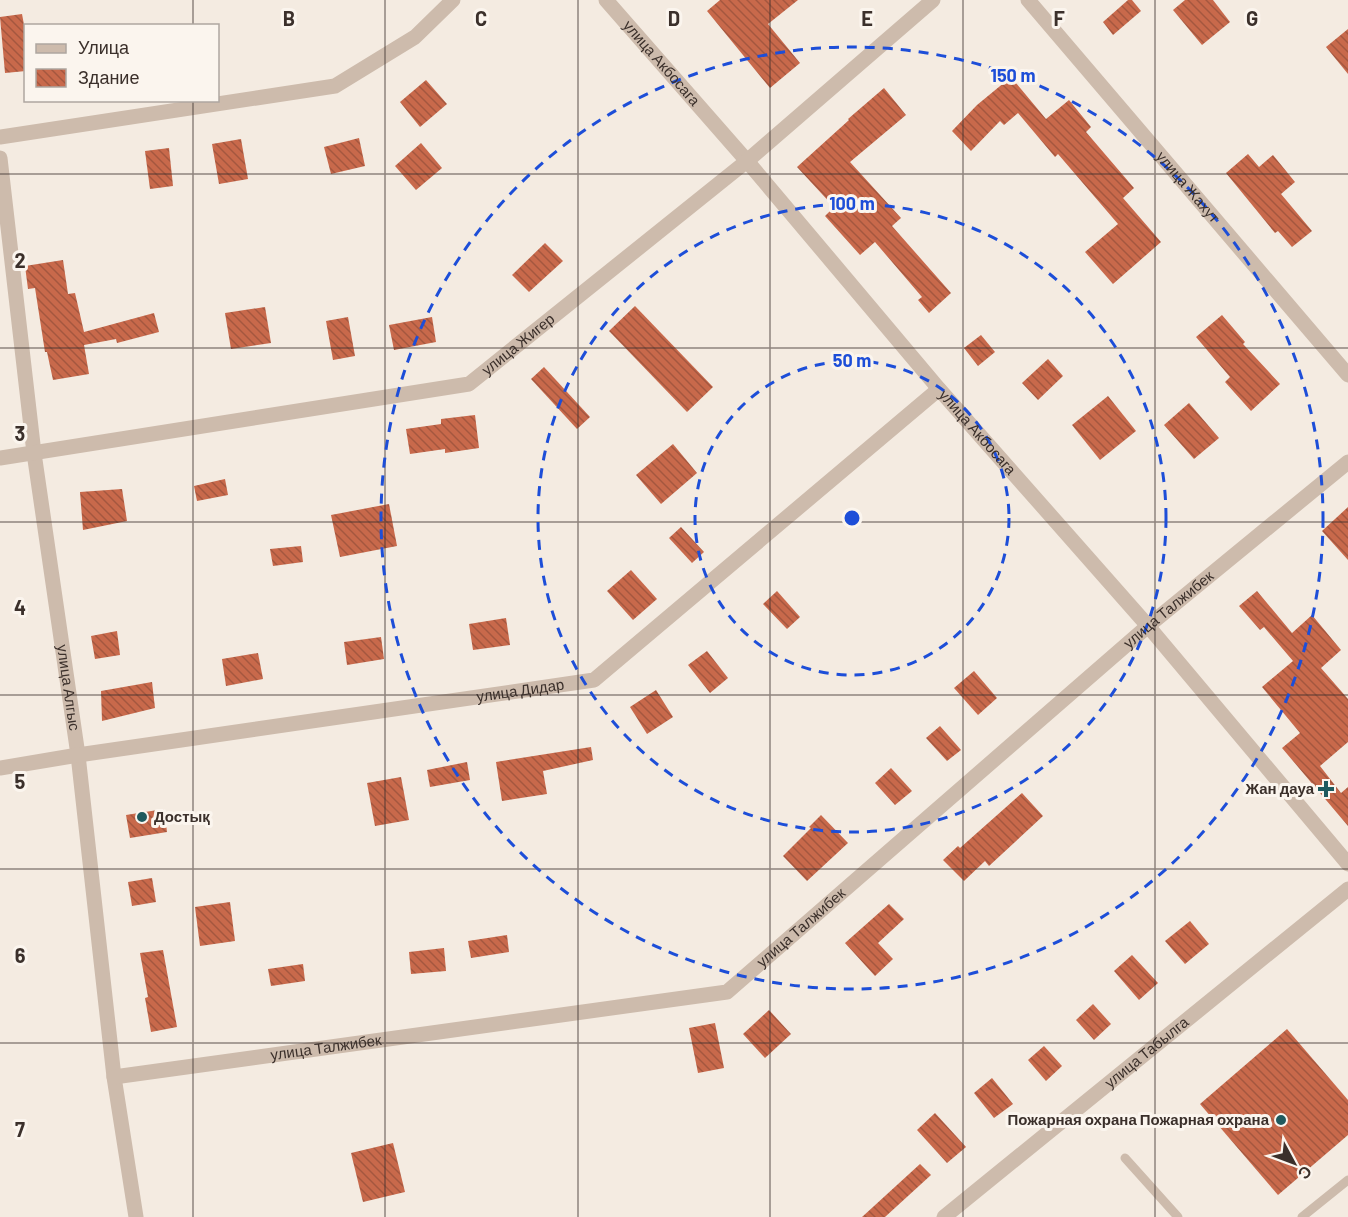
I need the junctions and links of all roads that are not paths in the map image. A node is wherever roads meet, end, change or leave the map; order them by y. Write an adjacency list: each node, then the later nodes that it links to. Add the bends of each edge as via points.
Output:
1 (453, 0): 5 (street, via 415,37 334,86)
2 (606, 0): 7 (street, улица Акбосага)
3 (933, 0): 7 (street, улица Жигер)
4 (1028, 0): 8 (street, улица Жахут)
5 (0, 137)
6 (0, 158): 10 (street, улица Алгыс)
7 (747, 161): 9 (street, улица Акбосага); 10 (street, улица Жигер, via 469,384)
8 (1348, 375)
9 (939, 389): 13 (street, улица Акбосага); 14 (street, улица Дидар, via 594,680)
10 (34, 453): 11 (street, улица Жигер); 14 (street, улица Алгыс)
11 (0, 458)
12 (1348, 462): 13 (street, улица Талжибек)
13 (1148, 626): 16 (street, улица Акбосага); 18 (street, улица Талжибек, via 727,992)
14 (78, 755): 15 (street, улица Дидар); 18 (street, улица Алгыс)
15 (0, 768)
16 (1348, 864)
17 (1348, 889): 22 (street, улица Табылга)
18 (114, 1077): 21 (street, улица Алгыс)
19 (1125, 1158): 23 (lane)
20 (1348, 1180): 24 (lane)
21 (136, 1217)
22 (944, 1217)
23 (1178, 1217)
24 (1302, 1217)

